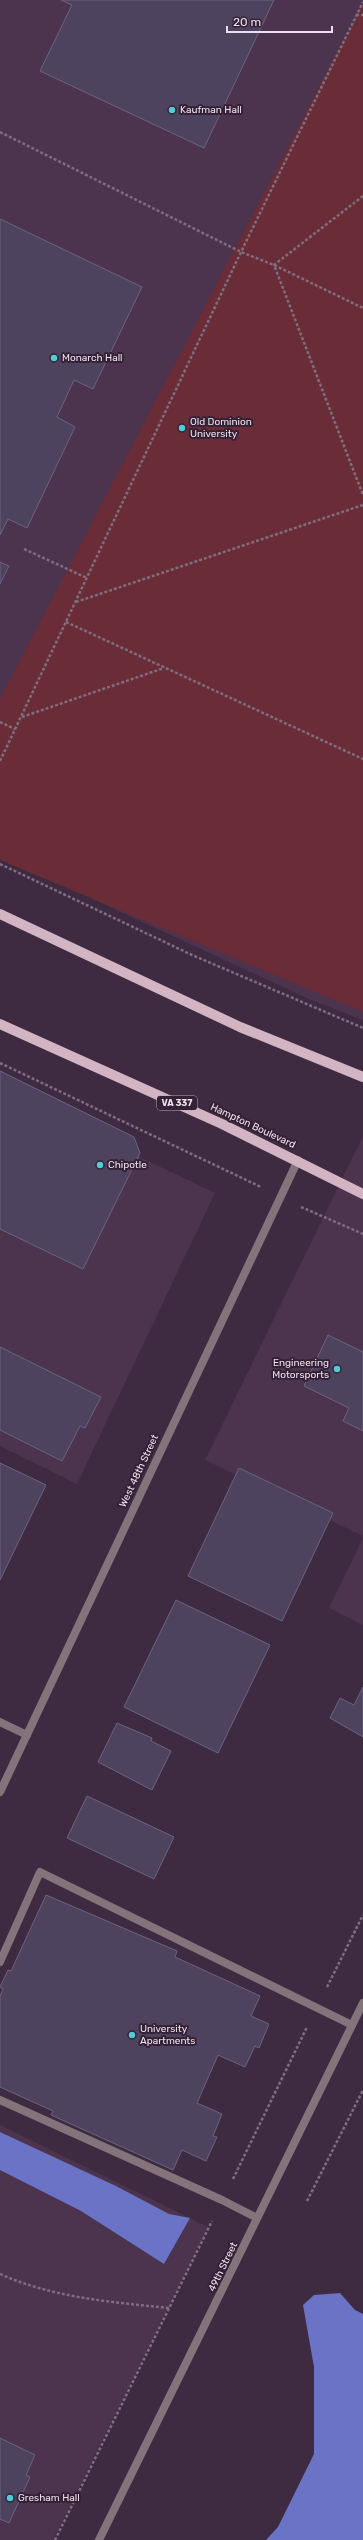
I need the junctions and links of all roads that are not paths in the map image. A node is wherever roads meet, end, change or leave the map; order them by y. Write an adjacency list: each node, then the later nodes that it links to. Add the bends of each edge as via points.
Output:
1 (0, 914): 3 (main road, via 240,1027)
2 (0, 1024): 4 (main road, Hampton Boulevard / VA 337)
3 (363, 1077)
4 (298, 1160): 5 (main road, Hampton Boulevard / VA 337); 7 (street, West 48th Street)
5 (363, 1194)
6 (0, 1722): 7 (street)
7 (27, 1735): 8 (street, West 48th Street)
8 (0, 1792)
9 (0, 1962): 11 (street, via 40,1872)
10 (363, 2003): 11 (street, 49th Street)
11 (352, 2025): 13 (street, 49th Street)
12 (0, 2100): 13 (street)
13 (257, 2218): 14 (street, 49th Street)
14 (99, 2540)

